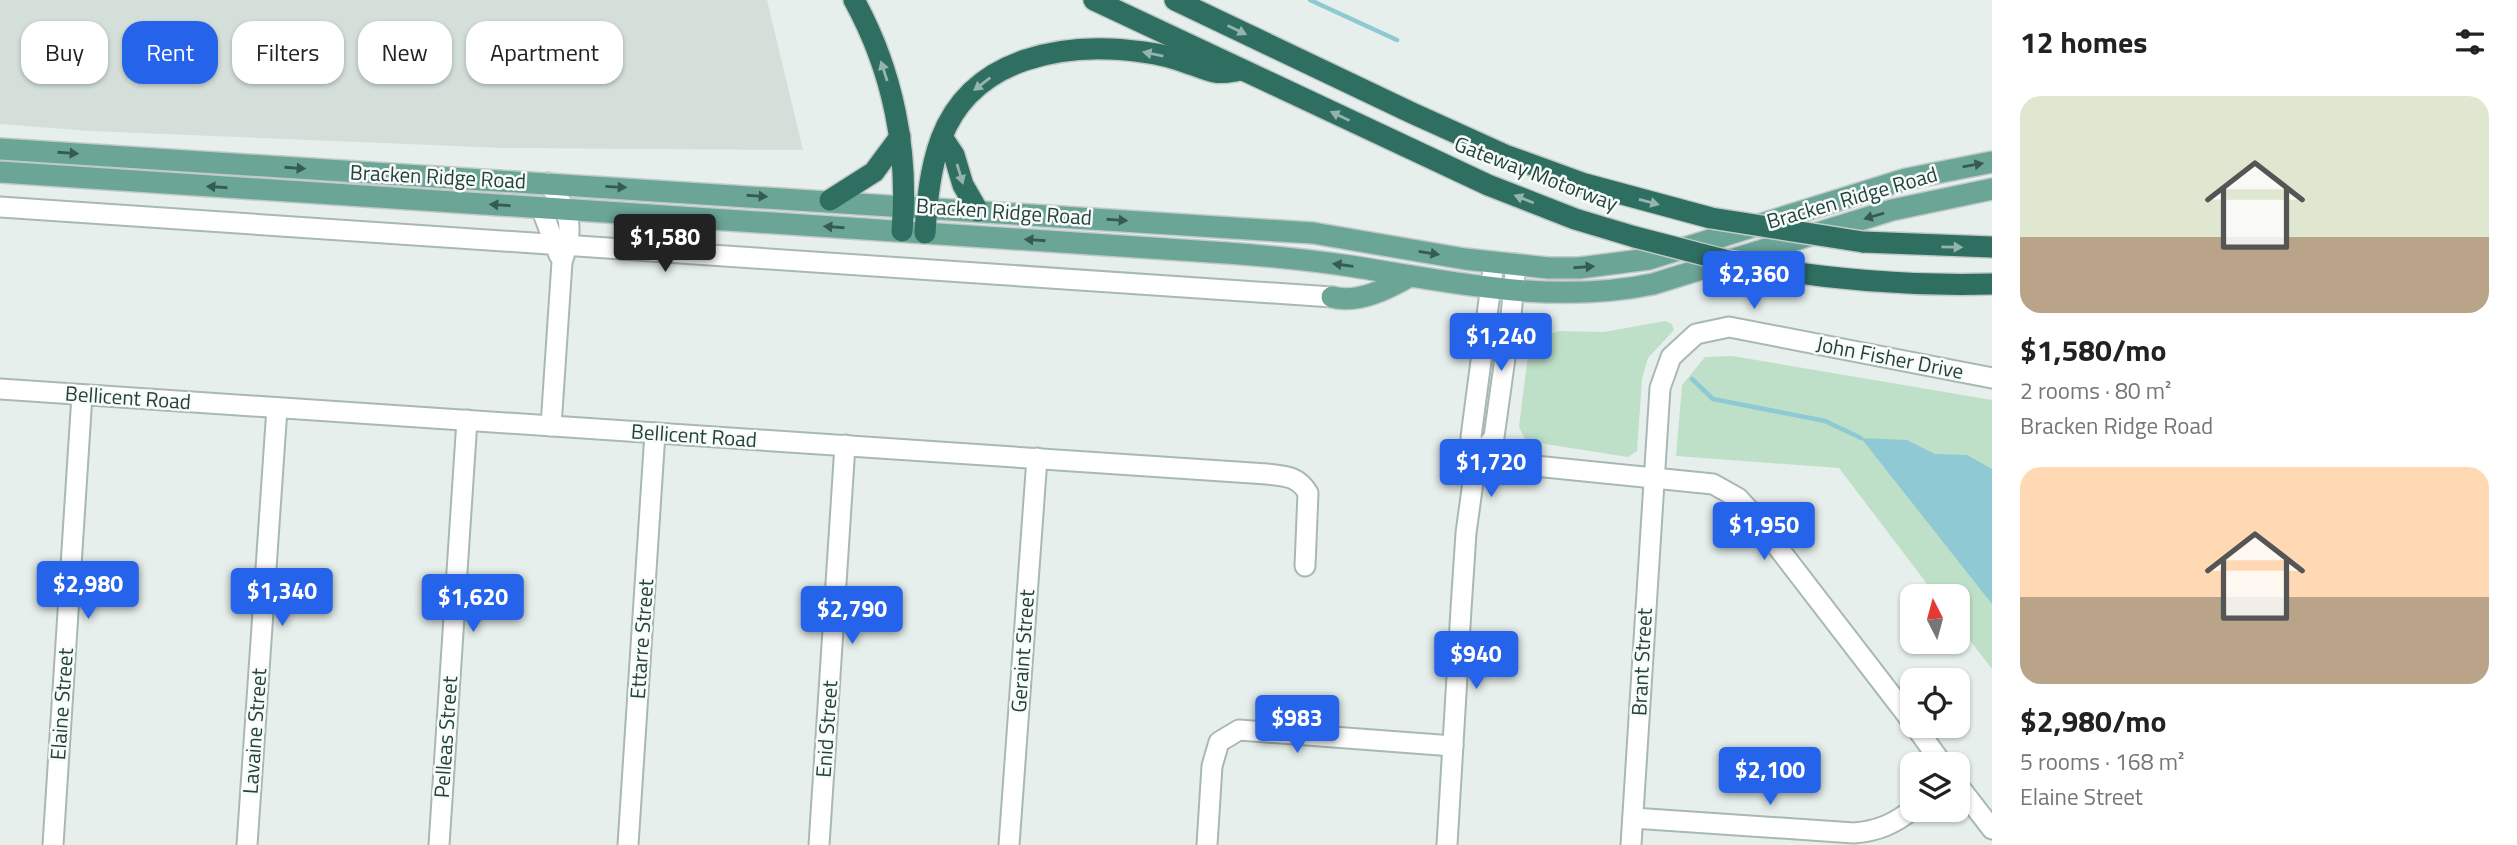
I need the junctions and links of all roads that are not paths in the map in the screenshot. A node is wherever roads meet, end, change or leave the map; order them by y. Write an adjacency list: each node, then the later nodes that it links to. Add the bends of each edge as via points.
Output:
1 (854, 0): 5 (highway, one-way to 1, via 877,48)
2 (1094, 0): 4 (highway, Gateway Motorway)
3 (1175, 0): 21 (highway, Gateway Motorway, one-way to 21, bridge, via 1505,155 1585,184 1711,218 1863,242)
4 (1243, 70): 6 (highway, one-way to 6, via 1215,73 1176,59 1114,48 1042,53 1010,66 968,95); 26 (highway, Gateway Motorway, one-way to 4, bridge, via 1843,279 1724,260 1634,237 1488,185)
5 (900, 137): 12 (highway, via 874,172); 13 (highway)
6 (942, 138): 15 (highway); 18 (highway, one-way to 18)
7 (0, 149): 10 (main road, Bracken Ridge Road, one-way to 10)
8 (1992, 162): 24 (main road, Bracken Ridge Road, one-way to 8, via 1579,268 1649,260 1906,178)
9 (0, 172): 16 (main road, Bracken Ridge Road, one-way to 9)
10 (548, 183): 12 (main road, Bracken Ridge Road, one-way to 12); 17 (street)
11 (1992, 189): 28 (main road, Bracken Ridge Road, one-way to 28, via 1892,210 1653,285 1593,294)
12 (830, 201): 13 (main road, Bracken Ridge Road)
13 (904, 206): 15 (main road, Bracken Ridge Road); 19 (highway)
14 (0, 207): 22 (street)
15 (927, 207): 18 (main road, Bracken Ridge Road); 20 (highway)
16 (541, 208): 17 (main road, Bracken Ridge Road); 22 (street)
17 (566, 209): 19 (main road, Bracken Ridge Road, one-way to 17); 22 (street, via 569,224)
18 (978, 211): 23 (main road, Bracken Ridge Road, one-way to 23, via 1313,233)
19 (902, 231): 20 (main road, Bracken Ridge Road)
20 (925, 233): 25 (main road, Bracken Ridge Road, one-way to 20, via 1292,258)
21 (1992, 247)
22 (561, 252): 29 (street); 35 (street)
23 (1494, 262): 24 (main road, Bracken Ridge Road); 27 (street)
24 (1516, 264): 28 (street)
25 (1410, 276): 27 (main road, Bracken Ridge Road); 29 (main road, via 1353,299)
26 (1992, 284)
27 (1492, 288): 28 (main road, Bracken Ridge Road); 39 (street, via 1471,437)
28 (1514, 291): 39 (street, via 1494,437)
29 (1332, 297)
30 (1992, 378): 40 (street, John Fisher Drive, via 1729,327 1696,334 1671,357 1660,388)
31 (0, 389): 32 (street, Bellicent Road)
32 (82, 395): 33 (street, Bellicent Road); 48 (street, Elaine Street)
33 (277, 408): 34 (street, Bellicent Road); 49 (street, Lavaine Street)
34 (467, 420): 35 (street, Bellicent Road); 50 (street, Pelleas Street)
35 (551, 426): 36 (street, Bellicent Road)
36 (655, 433): 37 (street, Bellicent Road); 51 (street, Ettarre Street)
37 (845, 445): 38 (street, Bellicent Road); 52 (street, Enid Street)
38 (1037, 458): 41 (street, Bellicent Road, via 1291,477 1308,493); 53 (street, Geraint Street)
39 (1476, 460): 40 (street); 43 (street, via 1466,533)
40 (1653, 479): 42 (street, via 1713,484 1738,498); 45 (street, Brant Street)
41 (1306, 566)
42 (1900, 706)
43 (1452, 746): 54 (street, via 1238,730 1219,741 1212,766); 55 (street)
44 (1970, 801): 47 (street)
45 (1633, 818): 46 (street, via 1854,833 1883,828); 56 (street, Brant Street)
46 (1900, 819)
47 (1992, 829)
48 (53, 845)
49 (247, 845)
50 (439, 845)
51 (628, 845)
52 (819, 845)
53 (1009, 845)
54 (1207, 845)
55 (1447, 845)
56 (1631, 845)

